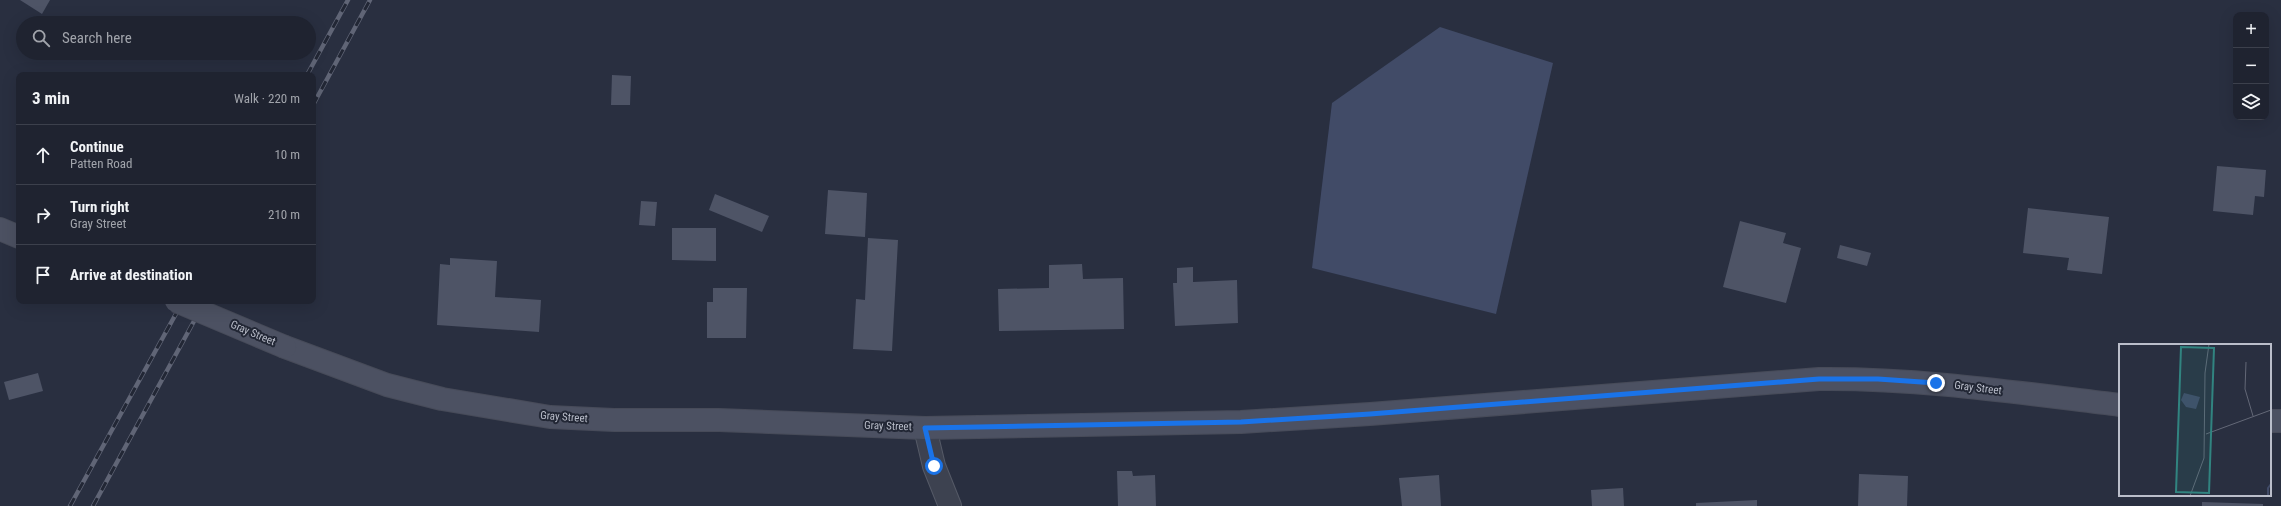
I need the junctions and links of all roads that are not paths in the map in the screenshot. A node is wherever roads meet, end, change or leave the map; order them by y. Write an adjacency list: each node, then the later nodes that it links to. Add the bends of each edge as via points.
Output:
1 (0, 229): 2 (main road)
2 (16, 236)
3 (183, 304): 7 (main road, Gray Street, bridge, via 335,367 408,390 481,407 550,417)
4 (2119, 405): 7 (main road, Gray Street, via 1936,383 1878,379 1819,379 1249,421)
5 (2271, 421): 6 (main road)
6 (2281, 422)
7 (925, 428): 8 (street, via 934,466)
8 (950, 506)

